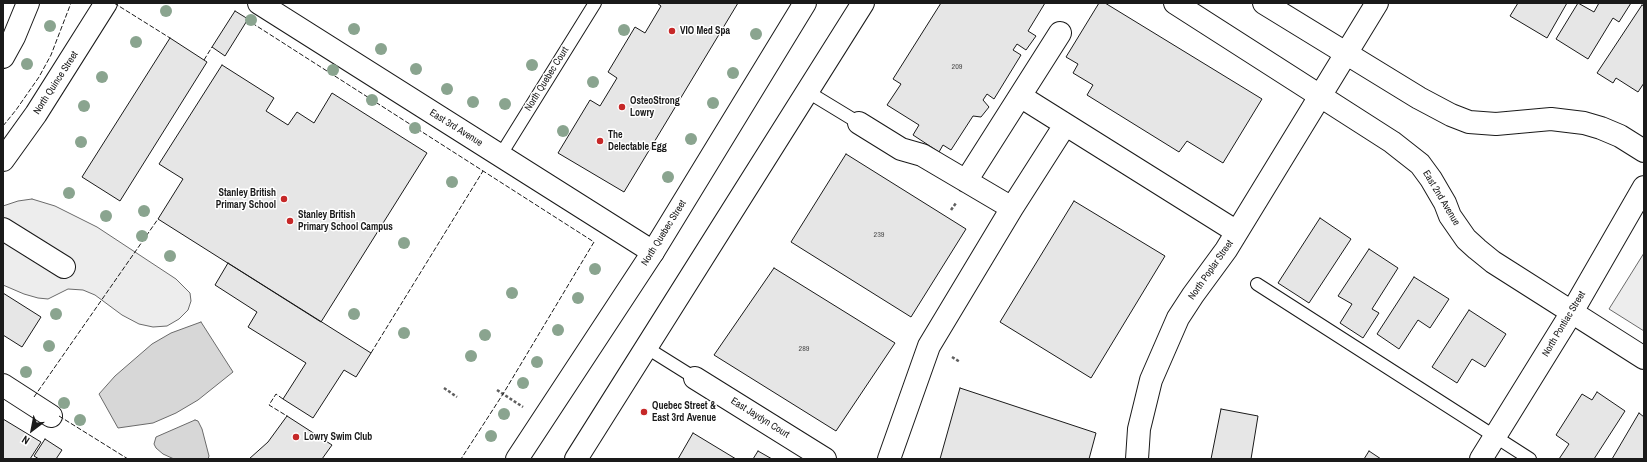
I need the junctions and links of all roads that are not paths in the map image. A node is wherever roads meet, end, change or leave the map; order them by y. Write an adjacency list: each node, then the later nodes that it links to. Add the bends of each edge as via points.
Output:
1 (28, 3): 12 (street)
2 (106, 3): 20 (street, North Quince Street, via 36,114)
3 (260, 3): 19 (street, East 3rd Avenue)
4 (595, 3): 19 (lane, North Quebec Court)
5 (804, 3): 26 (street, North Quebec Street)
6 (863, 3): 13 (street)
7 (1175, 3): 14 (street, East 2nd Avenue)
8 (1264, 3): 11 (street)
9 (1377, 3): 11 (street)
10 (1060, 33): 15 (street)
11 (1345, 53): 14 (street, North Poplar Street); 18 (street, via 1451,116 1469,122 1496,124 1551,119 1579,122 1620,136)
12 (3, 57)
13 (808, 92): 16 (lane); 30 (street)
14 (1320, 95): 25 (street, North Poplar Street); 29 (street, East 2nd Avenue, via 1392,142 1420,164 1445,203 1450,216 1466,239 1477,249)
15 (1020, 96): 17 (street); 21 (street)
16 (859, 123): 21 (street, via 901,149 922,155)
17 (1065, 125): 23 (street); 25 (street)
18 (1644, 151)
19 (500, 156): 26 (street, East 3rd Avenue)
20 (3, 160)
21 (966, 181): 23 (street)
22 (1644, 187): 29 (street, North Pontiac Street)
23 (1012, 208): 39 (street, via 929,346)
24 (3, 228): 27 (street)
25 (1237, 232): 40 (street, North Poplar Street, via 1193,295 1169,336 1146,398 1139,429)
26 (653, 252): 36 (street, North Quebec Street)
27 (64, 267)
28 (1257, 284): 35 (lane)
29 (1572, 312): 31 (street, East 2nd Avenue); 35 (street, North Pontiac Street)
30 (647, 348): 32 (lane); 37 (street)
31 (1644, 358)
32 (695, 378): 38 (street, East Jaydyn Court)
33 (3, 385): 34 (street)
34 (51, 416)
35 (1495, 437): 41 (street, North Pontiac Street); 42 (lane)
36 (517, 459)
37 (576, 459)
38 (824, 459)
39 (889, 459)
40 (1137, 459)
41 (1481, 459)
42 (1530, 459)

